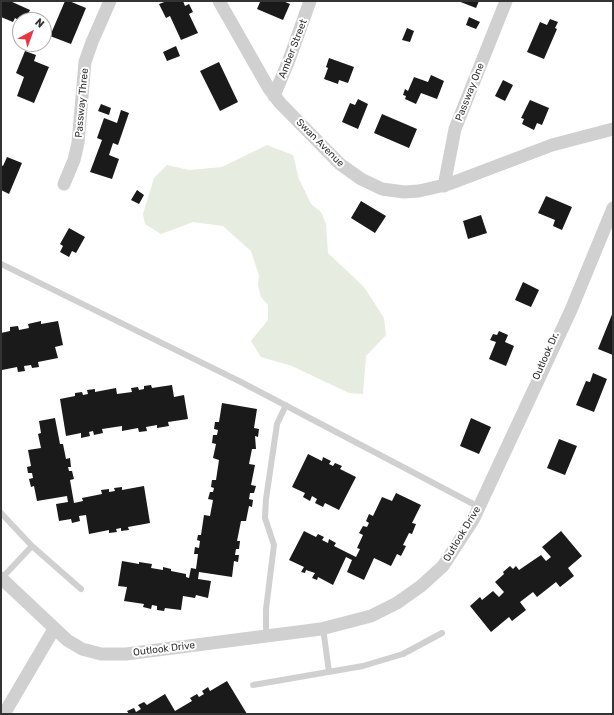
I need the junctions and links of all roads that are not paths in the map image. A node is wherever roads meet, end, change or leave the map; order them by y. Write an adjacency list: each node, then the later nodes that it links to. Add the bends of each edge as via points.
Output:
1 (110, 1): 7 (street, Passway Three, via 85,62 78,143)
2 (219, 1): 5 (street, Swan Avenue)
3 (310, 1): 5 (street, Amber Street)
4 (506, 1): 8 (street, Passway One, via 455,128)
5 (274, 96): 8 (street, Swan Avenue, via 340,164 361,179 382,189 404,192)
6 (613, 129): 8 (street, Swan Avenue, via 552,145)
7 (64, 184)
8 (444, 186)
9 (613, 207): 12 (street, Outlook Drive, via 571,310)
10 (1, 264): 11 (lane)
11 (286, 405): 12 (lane); 20 (lane, via 277,424 266,499 265,518 274,545 266,609)
12 (479, 506): 17 (street, Outlook Drive, via 454,552 421,586 397,603 371,616)
13 (1, 513): 14 (lane)
14 (32, 546): 15 (lane); 16 (lane)
15 (1, 578): 18 (street, Outlook Drive)
16 (81, 588)
17 (323, 628): 20 (street, Outlook Drive); 21 (lane)
18 (54, 629): 20 (street, Outlook Drive, via 82,649 101,654 126,654); 23 (street)
19 (442, 633): 21 (lane, via 403,654 363,666)
20 (266, 636)
21 (329, 672): 22 (lane)
22 (253, 685)
23 (4, 714)

